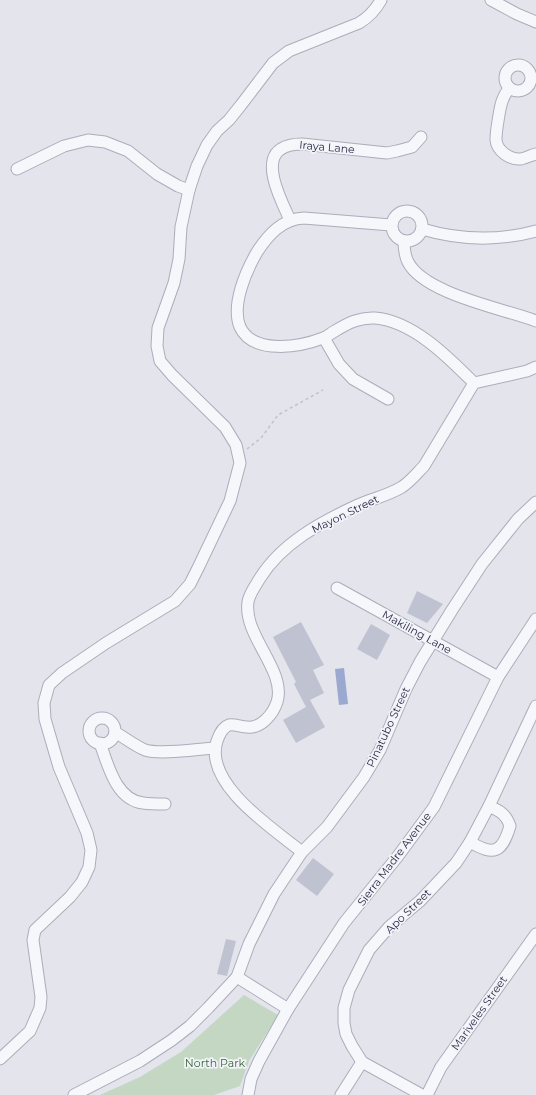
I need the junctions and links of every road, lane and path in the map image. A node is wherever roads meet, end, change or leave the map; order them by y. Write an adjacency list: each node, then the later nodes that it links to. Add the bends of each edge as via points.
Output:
1 (381, 0): 9 (street, via 369,17 289,51 273,63 207,145)
2 (491, 0): 3 (street)
3 (536, 22)
4 (533, 72): 5 (street, via 530,84 524,90 517,92); 5 (street, via 518,65 509,68 505,76)
5 (509, 89): 7 (street, via 500,108 496,133 498,146 502,152 516,159)
6 (421, 137): 10 (street, Iraya Lane, via 412,146 387,153 302,144 282,148 275,157 272,167 274,182)
7 (536, 154)
8 (17, 169): 9 (street, via 64,146 88,140 105,142 128,151 157,174)
9 (190, 190): 21 (street, via 181,226 179,259 174,283 158,328 157,346 160,361 225,427)
10 (290, 220): 11 (street, via 304,218); 16 (street, via 273,232 251,263 241,290 238,322 249,339 274,347 305,344)
11 (391, 225): 12 (street, via 398,213 408,211 417,215); 14 (street, via 393,234)
12 (422, 229): 13 (street, via 468,238 510,236); 14 (street, via 417,238)
13 (536, 231)
14 (404, 241): 15 (street, via 409,263 431,283 476,302)
15 (536, 321)
16 (324, 338): 18 (street, via 347,323 361,319 386,320 421,337 451,360); 20 (street, via 339,364 353,378)
17 (536, 367): 18 (street)
18 (474, 383): 30 (street, Mayon Street, via 424,466 414,478 402,487 338,514 303,534 262,574 248,602 249,616 258,642 276,677 277,700 273,710 258,726 236,725 223,729)
19 (323, 390): 21 (path, via 278,415 261,438)
20 (388, 399)
21 (238, 454): 38 (street, via 240,463 230,500 190,584 175,601 106,643 49,685 44,703 45,719 59,767 87,833 91,850 89,867 82,882 70,897 35,930 33,940 41,997 40,1008 30,1031)
22 (536, 502): 25 (street, Pinatubo Street, via 518,519 482,564)
23 (337, 588): 25 (street, Makiling Lane)
24 (536, 619): 26 (street, Sierra Madre Avenue)
25 (433, 641): 26 (street, Makiling Lane); 34 (street, Pinatubo Street, via 420,662 380,750 364,777 327,827)
26 (498, 677): 37 (street, Sierra Madre Avenue, via 434,806 344,924)
27 (536, 706): 32 (street, Apo Street)
28 (115, 732): 29 (street, via 108,742); 29 (street, via 110,720 101,718 93,722 90,734); 30 (street, via 147,751)
29 (100, 743): 31 (street, via 117,786 125,794 142,803)
30 (215, 748): 34 (street, via 218,767 224,781 237,798)
31 (165, 804)
32 (489, 806): 33 (street, Apo Street); 33 (street, via 507,817 510,826 504,843 492,851 484,850)
33 (470, 842): 39 (street, Apo Street, via 456,863 420,901 389,927 369,950 349,990 344,1008 345,1029)
34 (302, 852): 36 (street, Pinatubo Street, via 274,894 249,944)
35 (536, 934): 44 (street, Mariveles Street, via 441,1067)
36 (237, 977): 37 (street); 40 (street, via 190,1026 172,1040 140,1061)
37 (288, 1008): 41 (street, Sierra Madre Avenue, via 259,1061 251,1079)
38 (0, 1059)
39 (362, 1062): 42 (street); 43 (street, Apo Street)
40 (74, 1095)
41 (248, 1095)
42 (342, 1095)
43 (422, 1095)
44 (427, 1095)

